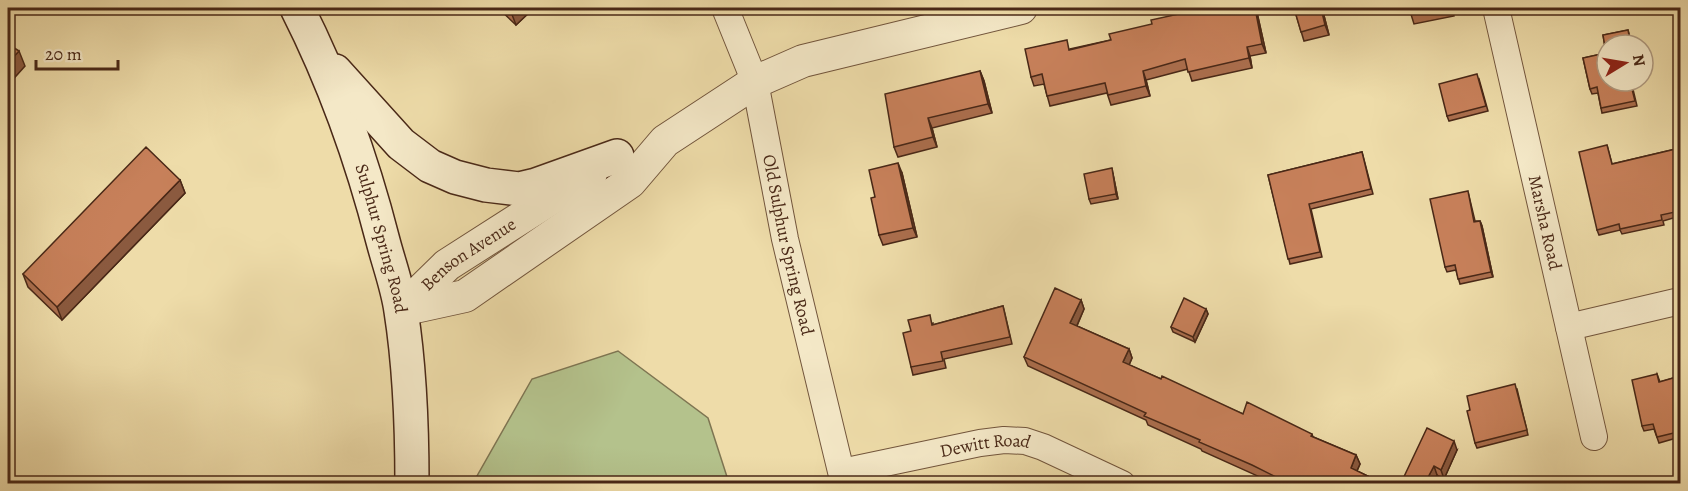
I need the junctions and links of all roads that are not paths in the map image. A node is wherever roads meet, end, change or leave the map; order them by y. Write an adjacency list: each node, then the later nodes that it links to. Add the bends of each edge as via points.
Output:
1 (297, 8): 5 (main road, Sulphur Spring Road)
2 (725, 8): 6 (street, Old Sulphur Spring Road)
3 (1021, 8): 6 (street, Benson Avenue, via 803,61)
4 (1496, 8): 11 (street, Marsha Road)
5 (322, 57): 8 (main road, via 400,144 430,166 454,177 519,189); 10 (main road, Sulphur Spring Road, via 352,135)
6 (755, 82): 7 (street, Benson Avenue); 13 (street, Old Sulphur Spring Road, via 785,238)
7 (665, 141): 8 (street, Benson Avenue); 10 (street, Benson Avenue, via 630,182 465,296)
8 (617, 156): 10 (street, Benson Avenue, via 447,265)
9 (1680, 301): 11 (street)
10 (401, 310): 14 (main road, Sulphur Spring Road, via 410,402)
11 (1569, 327): 12 (street, Marsha Road)
12 (1594, 437)
13 (843, 478): 15 (street, Dewitt Road, via 980,442 1004,440 1043,447)
14 (412, 483)
15 (1122, 483)

